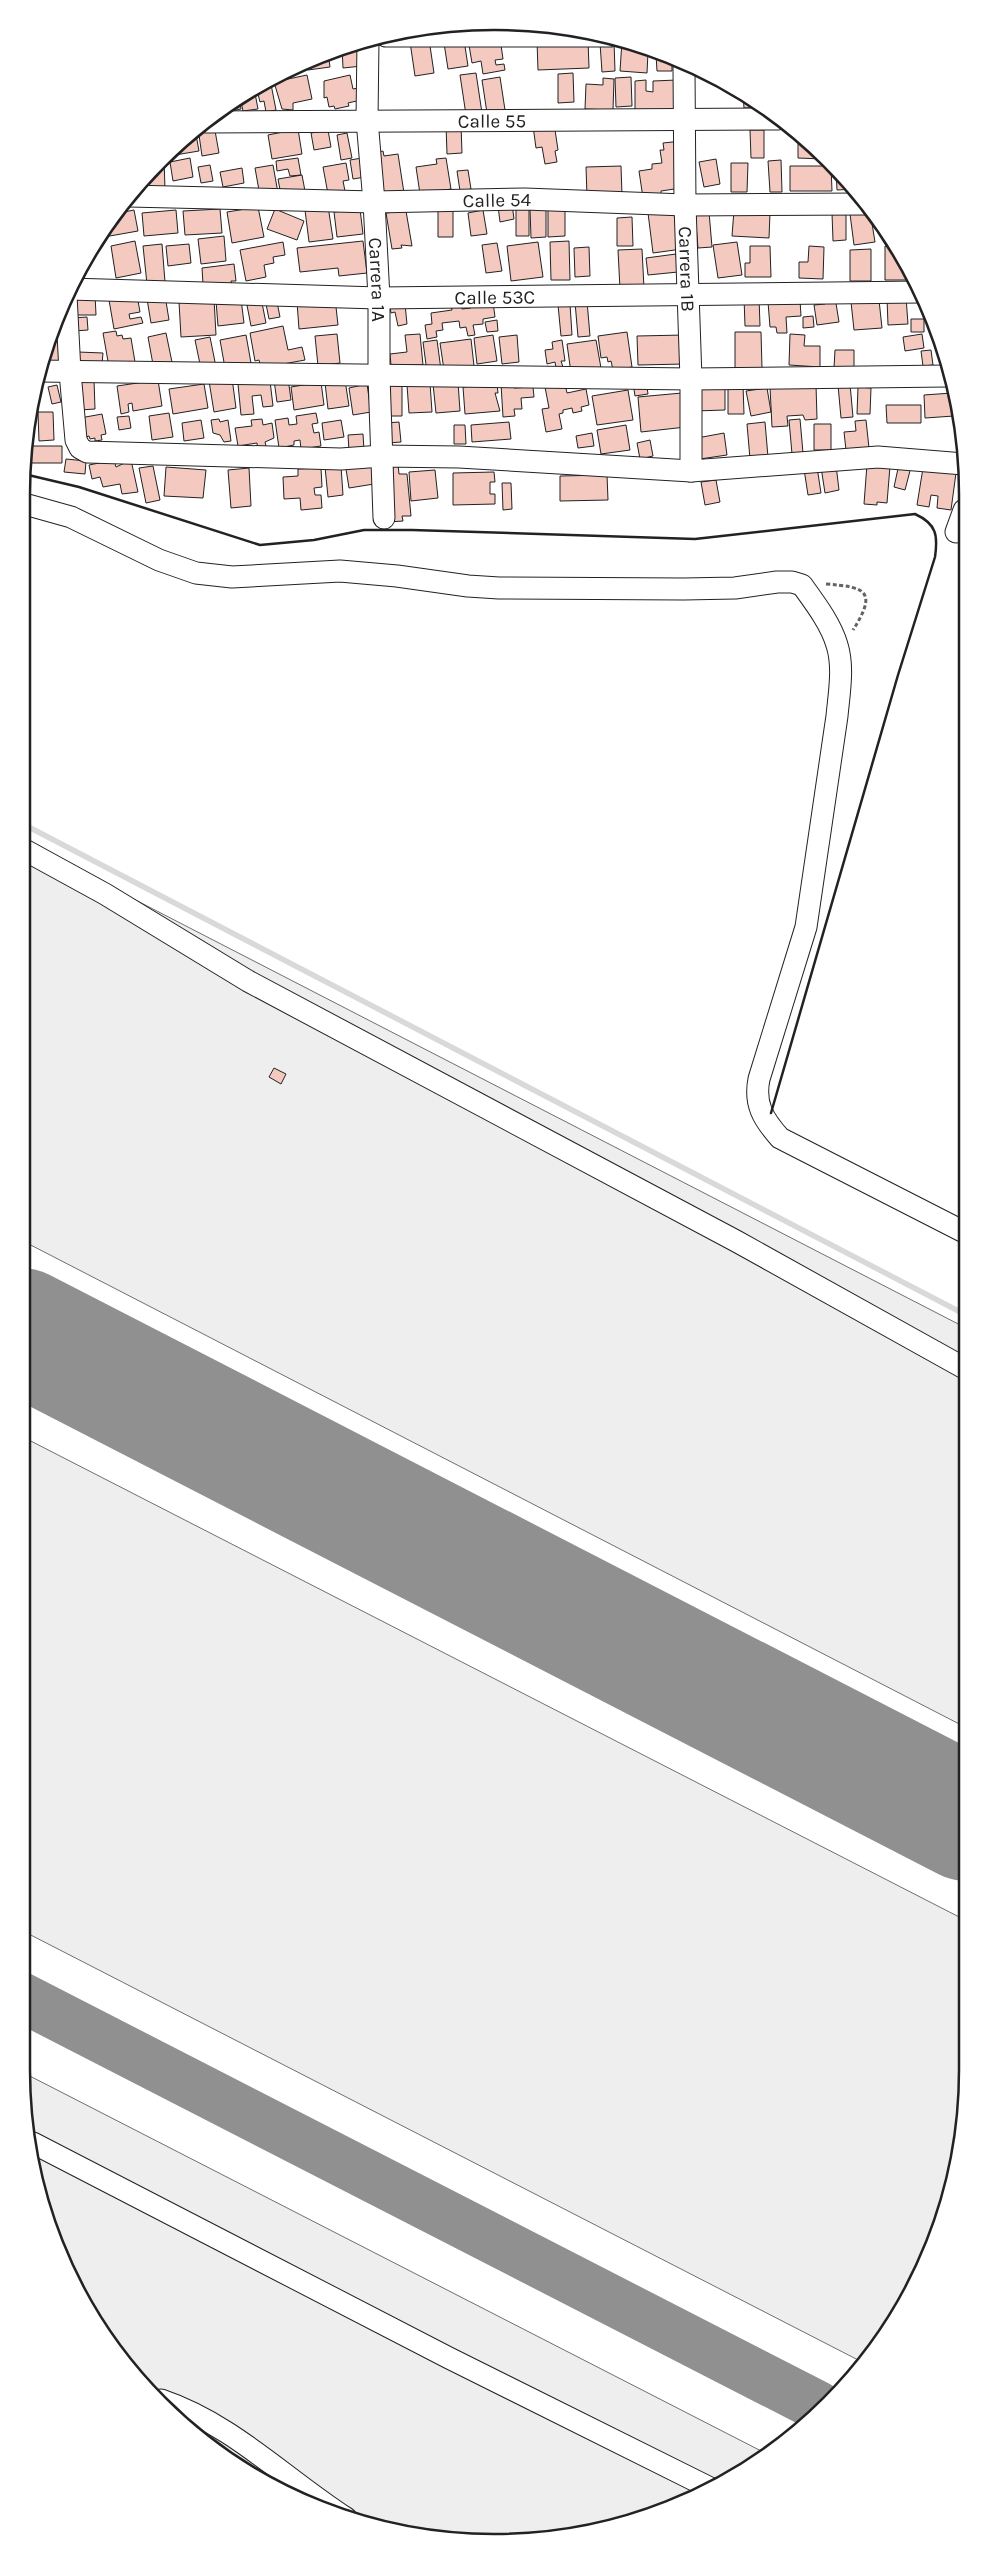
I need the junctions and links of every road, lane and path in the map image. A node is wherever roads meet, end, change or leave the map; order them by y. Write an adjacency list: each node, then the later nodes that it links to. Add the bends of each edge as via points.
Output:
1 (422, 36): 2 (street)
2 (567, 36)
3 (368, 48): 7 (street, Carrera 1A)
4 (684, 71): 5 (street, Carrera 1B)
5 (685, 119): 6 (street, Calle 55); 7 (street, Calle 55); 12 (street, Carrera 1B)
6 (768, 119)
7 (367, 120): 8 (street, Calle 55); 10 (street, Carrera 1A)
8 (218, 122)
9 (138, 196): 10 (street, Calle 54)
10 (374, 202): 12 (street, Calle 54, via 525,199); 16 (street, Carrera 1A)
11 (857, 204): 12 (street, Calle 54)
12 (684, 205): 15 (street, Carrera 1B)
13 (78, 289): 16 (street, Calle 53C)
14 (912, 292): 15 (street, Calle 53C)
15 (687, 294): 16 (street, Calle 53C); 22 (street, Carrera 1B)
16 (379, 298): 20 (street, Carrera 1A)
17 (67, 313): 19 (street)
18 (47, 371): 19 (street)
19 (70, 372): 20 (street); 23 (street, via 76,440 87,452 341,459)
20 (379, 376): 22 (street); 23 (street, Carrera 1A)
21 (943, 376): 22 (street)
22 (691, 379): 25 (street, Carrera 1B)
23 (382, 456): 25 (street, via 460,457); 27 (street, Carrera 1A)
24 (958, 464): 25 (street, via 878,457)
25 (691, 470)
26 (30, 506): 30 (street, via 71,518 196,574 232,577 340,570 499,588 735,588 777,582)
27 (384, 518)
28 (959, 524): 29 (street)
29 (956, 532)
30 (802, 585): 31 (street, via 832,632); 31 (path, via 838,585 857,588 865,594 865,610)
31 (838, 651): 33 (street, via 840,682 834,748 806,927 759,1079 758,1104 764,1121 780,1138)
32 (30, 853): 34 (street, via 105,894 248,981)
33 (959, 1229)
34 (959, 1365)
35 (36, 2144): 37 (street)
36 (173, 2405): 38 (street, via 196,2414 246,2444)
37 (703, 2484)
38 (323, 2501)

